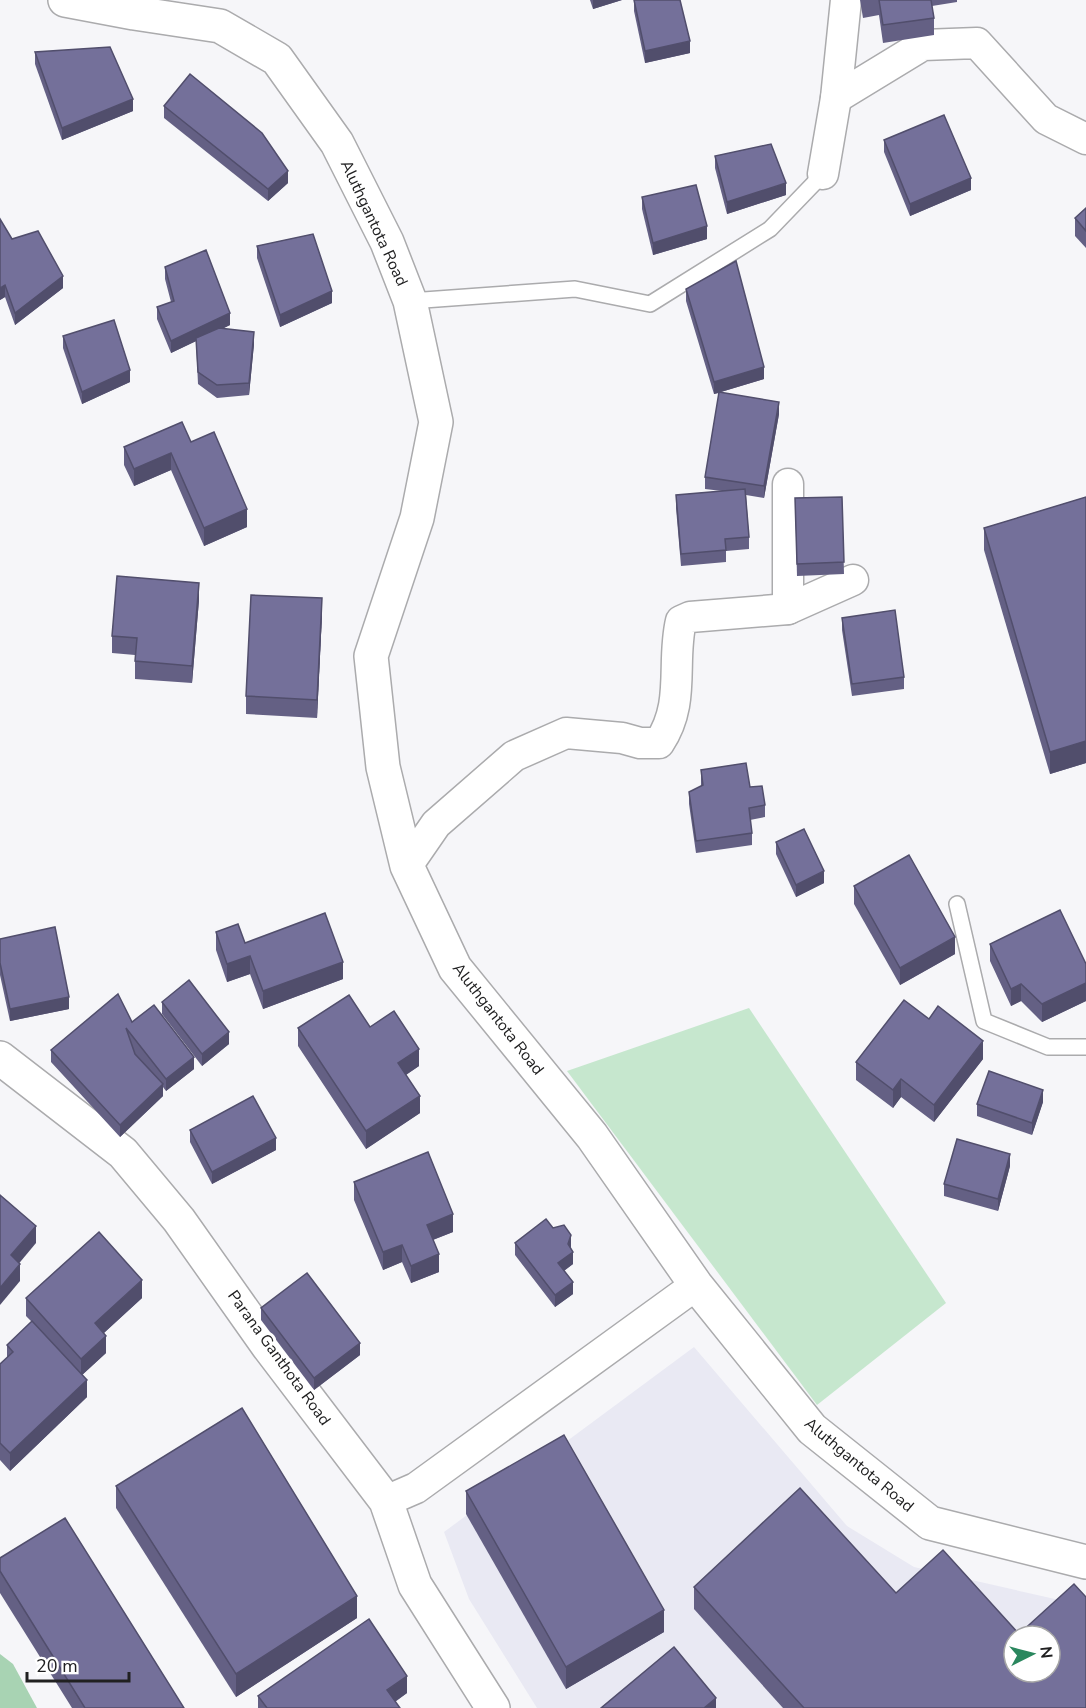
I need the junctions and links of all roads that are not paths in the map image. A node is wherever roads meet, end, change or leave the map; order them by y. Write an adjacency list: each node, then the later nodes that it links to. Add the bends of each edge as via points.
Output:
1 (65, 0): 6 (street, Aluthgantota Road, via 220,26 277,59 337,143 387,242)
2 (846, 0): 3 (street)
3 (836, 98): 4 (street, via 923,45 977,43 1046,119); 5 (street)
4 (1086, 139)
5 (823, 174): 6 (lane, via 770,229 650,304 574,289)
6 (410, 301): 10 (street, Aluthgantota Road, via 436,422 417,518 371,656 383,767)
7 (788, 484): 9 (street)
8 (853, 580): 9 (street)
9 (788, 609): 10 (street, via 681,621 678,685 669,729 659,743 566,733 514,756 436,824)
10 (407, 866): 14 (street, Aluthgantota Road, via 455,968 592,1136)
11 (957, 904): 12 (lane, via 984,1021 1048,1047)
12 (1086, 1047)
13 (0, 1058): 15 (street, Parana Ganthota Road, via 123,1154 179,1220 268,1346)
14 (696, 1285): 15 (street, via 416,1488); 16 (street, Aluthgantota Road, via 812,1429 930,1522)
15 (386, 1501): 17 (street, Parana Ganthota Road, via 415,1585)
16 (1086, 1562)
17 (493, 1708)

